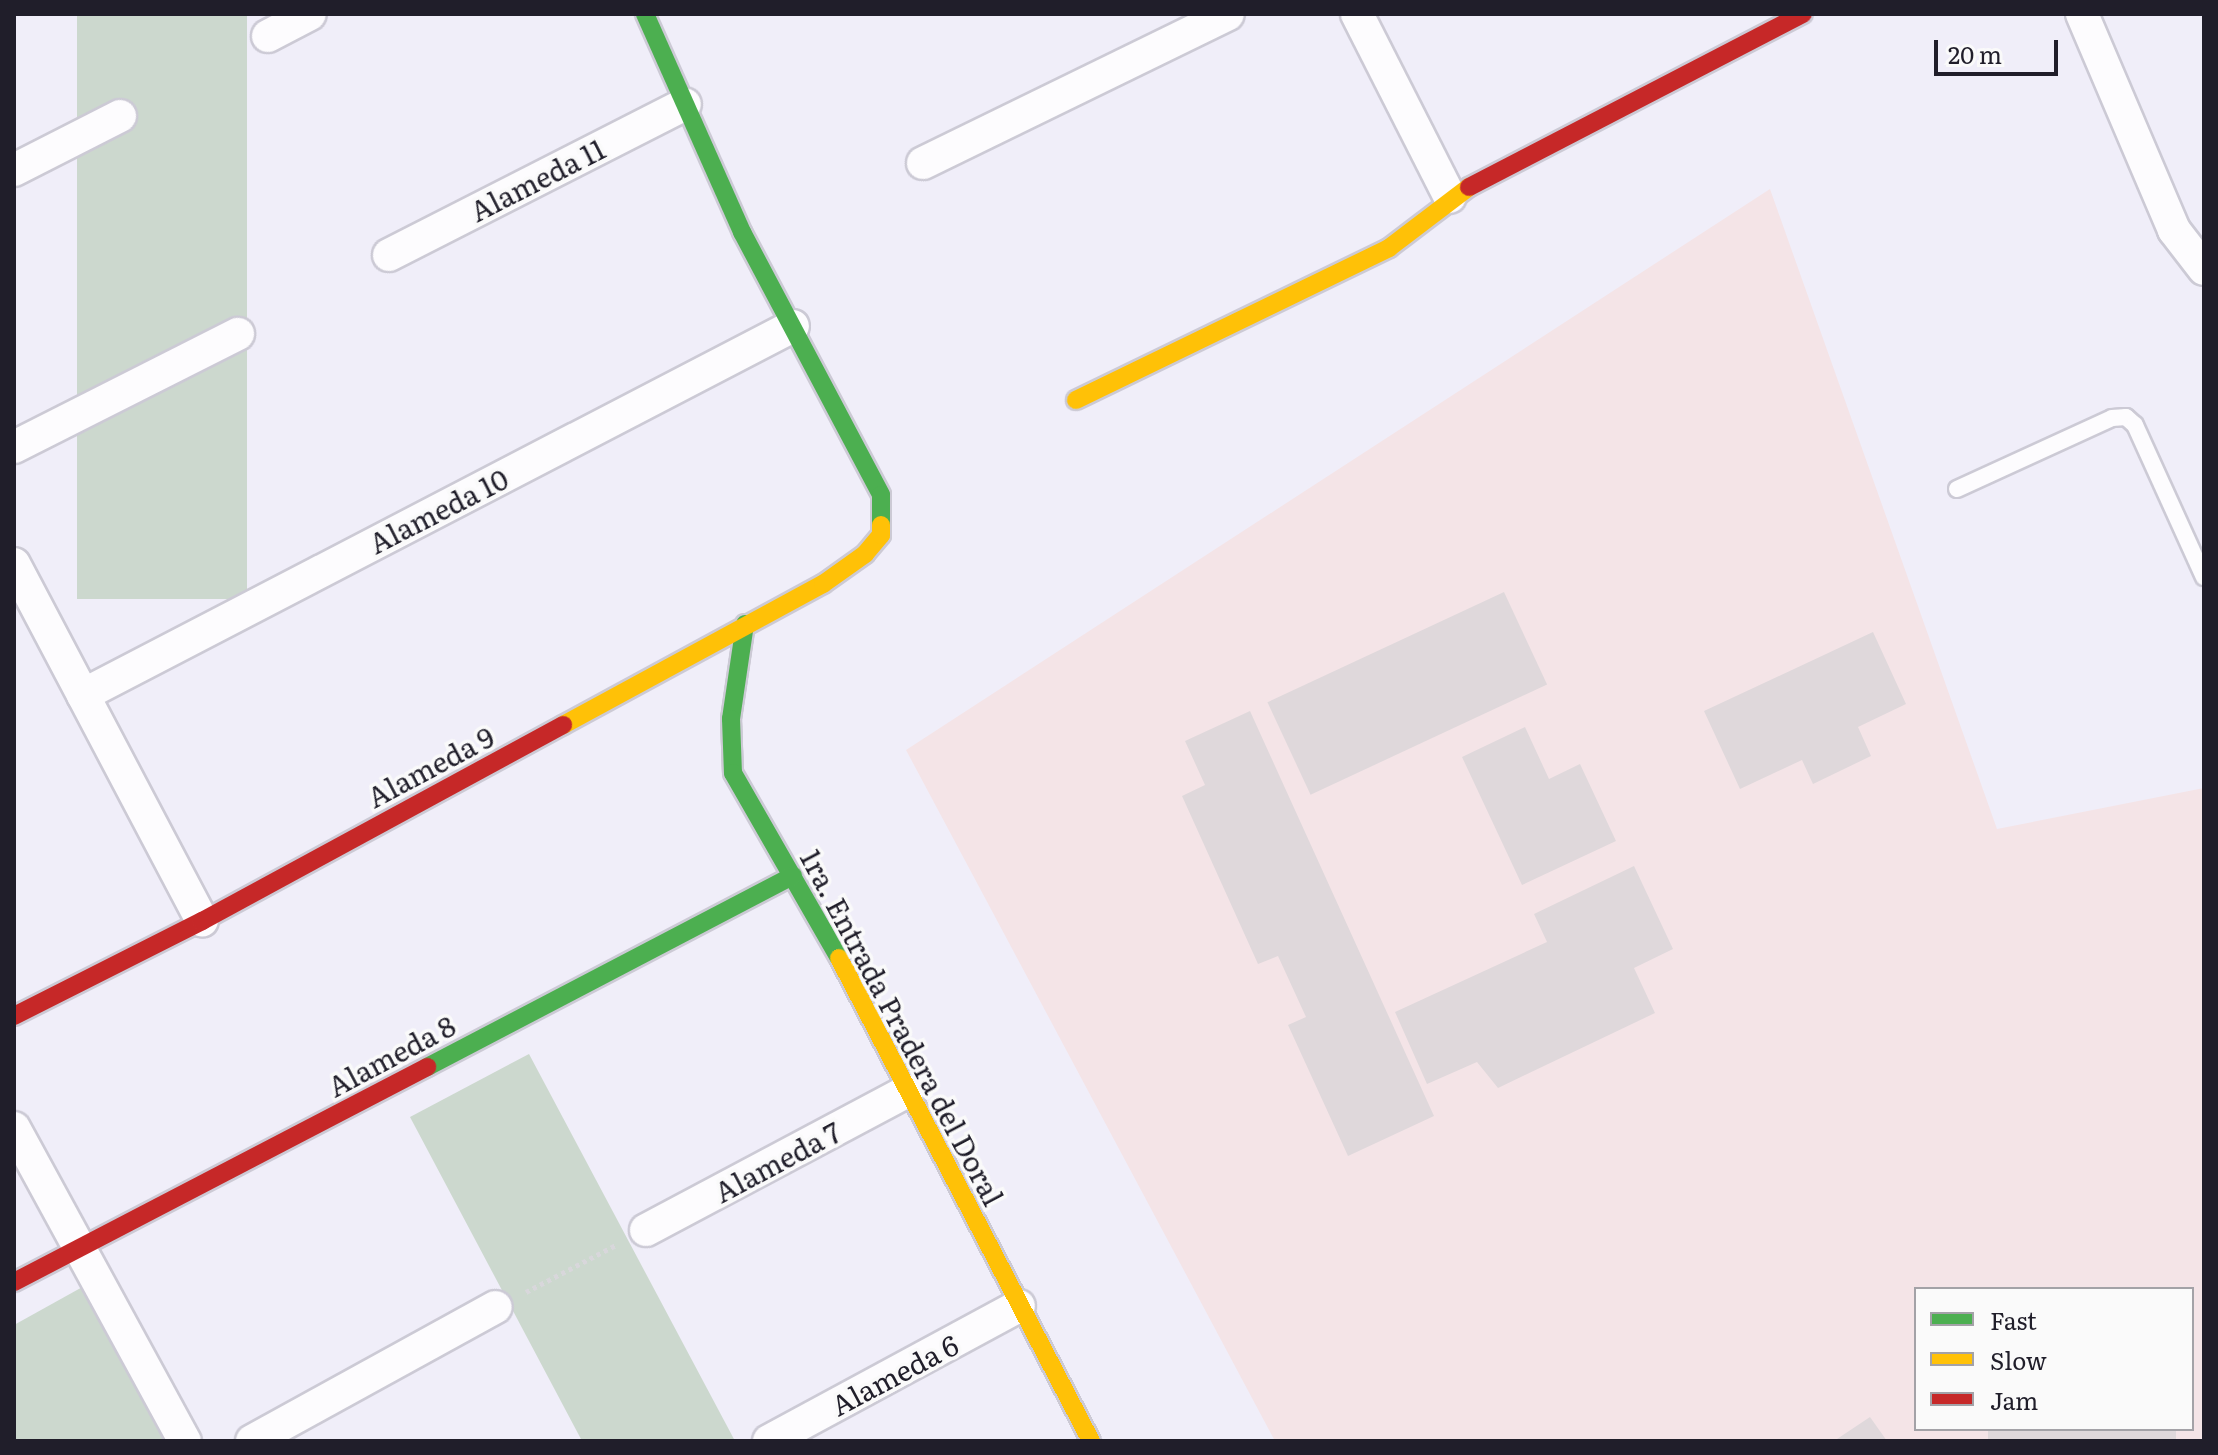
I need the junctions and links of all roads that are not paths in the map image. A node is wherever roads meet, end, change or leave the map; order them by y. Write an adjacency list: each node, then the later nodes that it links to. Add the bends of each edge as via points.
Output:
1 (310, 14): 7 (street)
2 (645, 14): 8 (street)
3 (1228, 14): 10 (street)
4 (1357, 14): 12 (street)
5 (1803, 14): 12 (street)
6 (2082, 14): 14 (street, via 2174,230)
7 (268, 36)
8 (685, 104): 13 (street, Alameda 11); 15 (street, via 742,232)
9 (120, 116): 11 (street)
10 (923, 163)
11 (14, 170)
12 (1450, 197): 17 (street, via 1389,248)
13 (389, 255)
14 (2204, 269)
15 (793, 326): 22 (street, Alameda 9, via 881,495 881,535 865,554 823,584); 23 (street, Alameda 10)
16 (238, 334): 18 (street)
17 (1076, 400)
18 (14, 447)
19 (1957, 489): 21 (lane, via 2112,418 2126,417 2135,425)
20 (14, 564): 23 (street)
21 (2204, 577)
22 (745, 624): 24 (street, 1ra. Entrada Pradera del Doral, via 731,719 733,773); 25 (street, Alameda 9)
23 (83, 695): 25 (street)
24 (793, 876): 27 (street, 1ra. Entrada Pradera del Doral); 30 (street, Alameda 8)
25 (202, 921): 26 (street, Alameda 9)
26 (14, 1016)
27 (907, 1091): 29 (street, Alameda 7); 32 (street, 1ra. Entrada Pradera del Doral)
28 (14, 1128): 30 (street)
29 (646, 1230)
30 (79, 1247): 31 (street, Alameda 8); 34 (street)
31 (14, 1282)
32 (1019, 1306): 36 (street, Alameda 6); 37 (street, 1ra. Entrada Pradera del Doral)
33 (496, 1307): 35 (street)
34 (185, 1441)
35 (252, 1441)
36 (769, 1441)
37 (1091, 1441)

